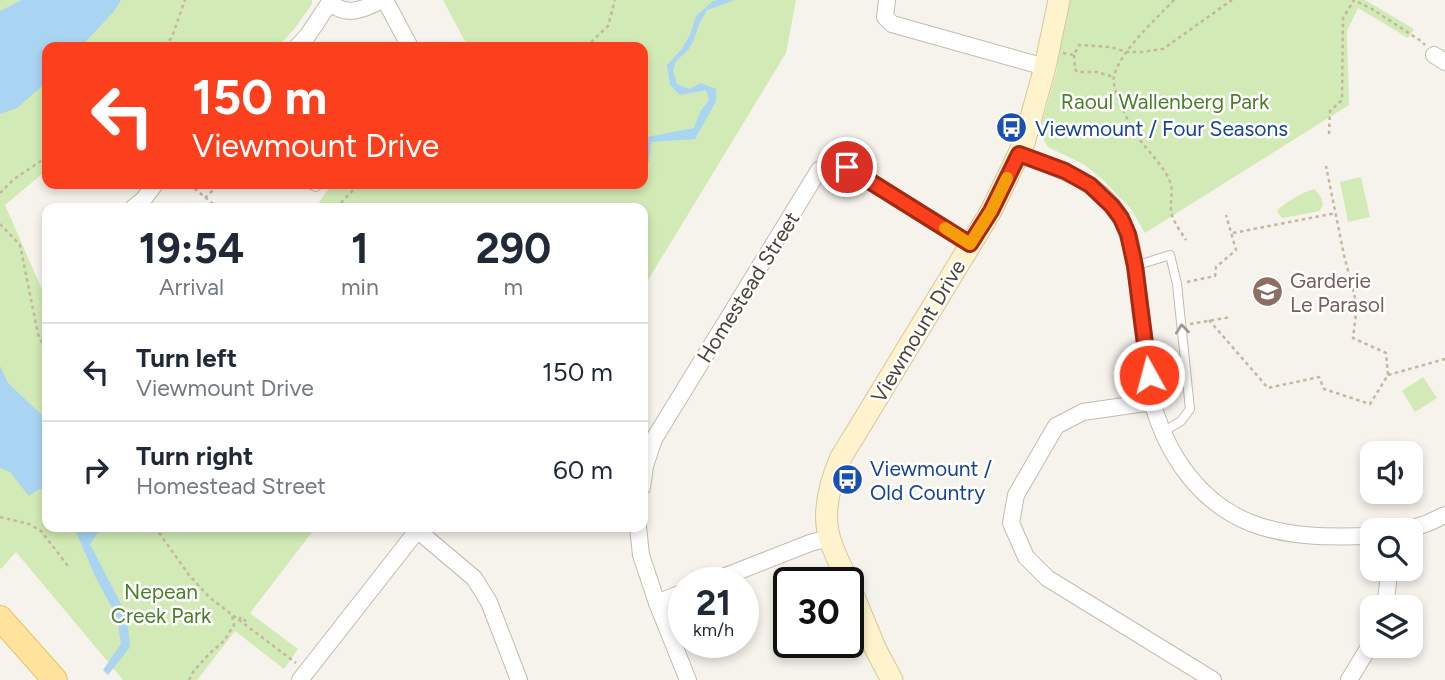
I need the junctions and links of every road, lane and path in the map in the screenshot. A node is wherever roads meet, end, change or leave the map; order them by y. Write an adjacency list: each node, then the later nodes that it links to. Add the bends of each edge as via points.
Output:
1 (185, 0): 9 (path)
2 (384, 0): 8 (street, via 353,11); 11 (street)
3 (615, 0): 12 (path, via 608,26)
4 (887, 0): 17 (street, via 885,17 892,24)
5 (1059, 0): 17 (street, Viewmount Drive)
6 (1174, 0): 13 (path)
7 (1232, 0): 13 (path, via 1163,49)
8 (330, 1): 10 (street)
9 (169, 42)
10 (301, 42)
11 (407, 42)
12 (591, 42)
13 (1126, 52): 15 (path, via 1079,45); 18 (path)
14 (1066, 53): 15 (path)
15 (1074, 55): 18 (path, via 1077,72)
16 (1439, 59): 19 (path, via 1421,41 1354,0 1343,18 1342,100 1329,111)
17 (1045, 67): 20 (street, Viewmount Drive)
18 (1114, 76): 34 (path, via 1114,88 1138,137 1168,176 1171,212)
19 (1329, 134)
20 (1019, 154): 35 (street, Viewmount Drive); 36 (street, via 1065,171 1090,185 1112,206 1128,234)
21 (42, 160): 26 (path)
22 (1326, 166): 30 (path)
23 (195, 189): 27 (path)
24 (214, 189): 27 (path)
25 (354, 189): 29 (path)
26 (0, 193)
27 (205, 198): 28 (path)
28 (212, 203)
29 (341, 203)
30 (1336, 214): 33 (path); 43 (path, via 1357,306 1353,338 1386,352)
31 (1226, 215): 33 (path)
32 (0, 224): 41 (path, via 20,245)
33 (1231, 233): 37 (path, via 1237,250 1216,267 1215,276)
34 (1186, 240)
35 (970, 244): 46 (street, Homestead Street, via 847,167 830,165 819,170); 55 (street, Viewmount Drive, via 840,458 829,498)
36 (1135, 266): 37 (lane, via 1170,255); 44 (street)
37 (1177, 284): 40 (lane)
38 (1231, 317): 39 (path)
39 (1209, 320): 40 (path); 43 (path, via 1268,388 1319,377 1324,389 1370,404)
40 (1182, 325): 45 (lane, one-way to 40, via 1190,409)
41 (42, 343)
42 (1445, 359): 43 (path)
43 (1388, 375)
44 (1152, 402): 45 (street); 71 (street, via 1083,412 1056,426 1016,495 1011,523 1026,557 1047,578)
45 (1162, 433): 54 (street, via 1204,495 1251,523 1279,531)
46 (648, 436)
47 (1445, 515): 49 (street)
48 (0, 517): 56 (path, via 41,531)
49 (1423, 525)
50 (159, 532): 61 (path, via 189,575)
51 (415, 532): 65 (street)
52 (422, 532): 68 (street, via 474,578 489,602)
53 (639, 532): 60 (street)
54 (1360, 536)
55 (830, 538): 57 (street); 58 (street, Viewmount Drive)
56 (68, 566)
57 (750, 567)
58 (841, 567)
59 (668, 599): 60 (street)
60 (657, 603): 69 (street)
61 (232, 615): 65 (path); 67 (path, via 234,625 224,642)
62 (0, 618): 66 (main road)
63 (864, 622): 70 (street, Viewmount Drive)
64 (1362, 658): 72 (street)
65 (303, 676)
66 (55, 680)
67 (188, 680)
68 (519, 680)
69 (688, 680)
70 (891, 680)
71 (1213, 680)
72 (1349, 680)

